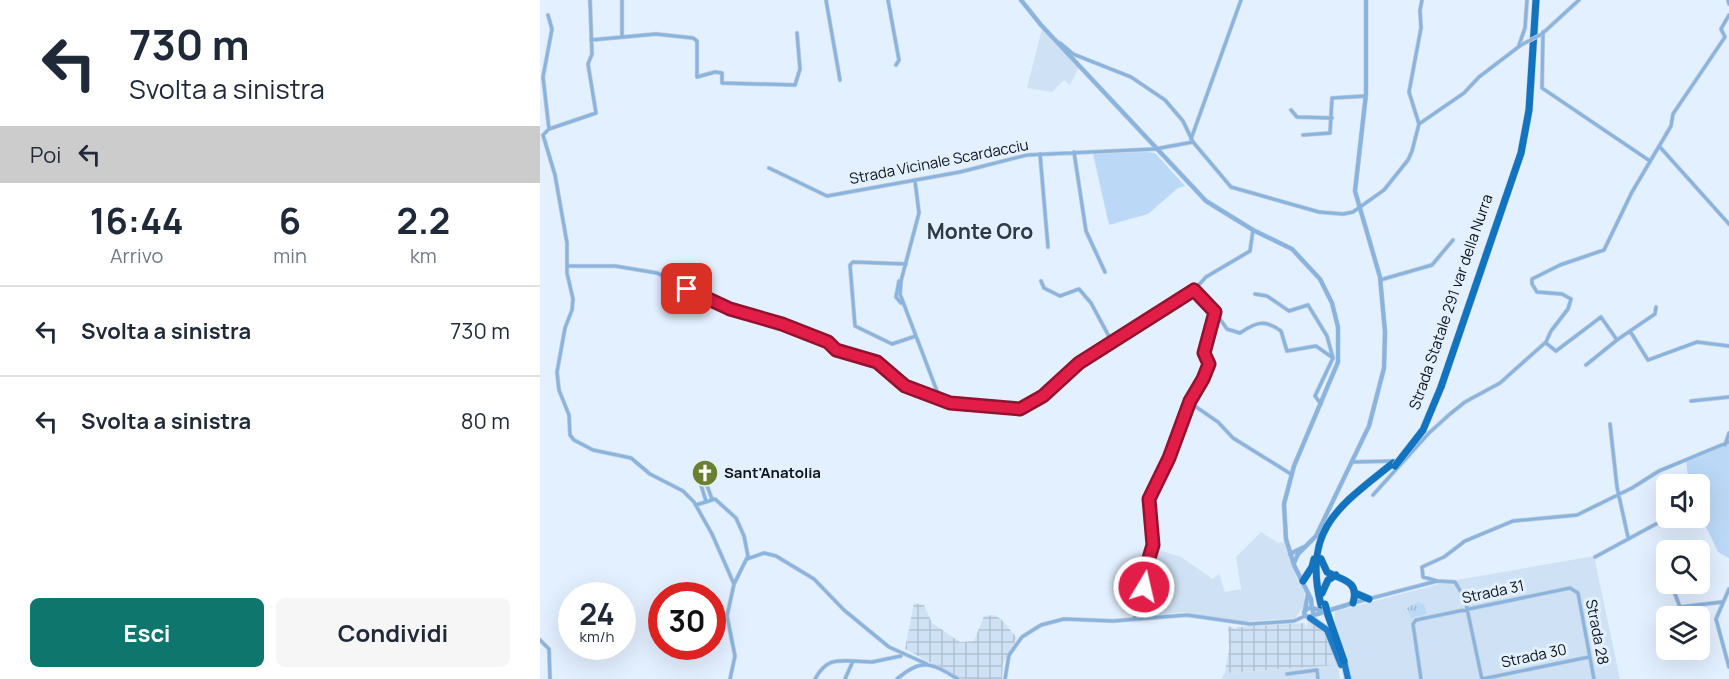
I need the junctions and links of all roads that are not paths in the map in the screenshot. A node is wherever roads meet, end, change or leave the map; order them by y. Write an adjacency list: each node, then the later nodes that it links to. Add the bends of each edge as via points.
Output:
1 (590, 0): 18 (street)
2 (622, 0): 16 (street)
3 (826, 0): 21 (street)
4 (888, 0): 20 (street, via 899,60)
5 (1021, 0): 17 (street)
6 (1241, 0): 28 (street)
7 (1366, 0): 22 (street)
8 (1422, 0): 25 (street, via 1409,97)
9 (1527, 0): 19 (street)
10 (1534, 0): 68 (highway, Strada Statale 291 var della Nurra, bridge, via 1519,153 1439,386 1417,433)
11 (1579, 0): 15 (street)
12 (548, 15): 26 (street, via 552,29 543,77)
13 (1729, 15): 29 (street, via 1721,29 1725,37 1673,114)
14 (797, 33): 16 (street, via 799,79 791,85 722,82 722,73 715,72 697,77 697,41 693,38 656,34)
15 (1543, 33): 19 (street, bridge); 33 (street, via 1542,88)
16 (622, 37): 18 (street)
17 (1052, 37): 28 (street, via 1073,54 1131,77 1165,100 1183,121); 30 (street)
18 (591, 40): 26 (street, via 588,64 596,113)
19 (1520, 46): 25 (street)
20 (896, 66)
21 (840, 80)
22 (1366, 96): 24 (street, via 1332,98); 36 (street, via 1356,184)
23 (1291, 110): 24 (street, via 1297,117)
24 (1332, 118): 27 (street, via 1329,134)
25 (1419, 124): 36 (street, via 1408,160 1384,190)
26 (549, 129): 42 (street, via 543,135 555,175 567,243)
27 (1303, 135)
28 (1192, 141): 30 (street, Strada Vicinale Scardacciu); 36 (street, via 1232,187 1319,212 1343,214)
29 (1659, 146): 33 (street); 37 (street)
30 (1155, 150): 31 (street, Strada Vicinale Scardacciu); 38 (street, via 1206,201)
31 (1074, 152): 32 (street, Strada Vicinale Scardacciu); 43 (street, via 1086,231)
32 (1040, 154): 35 (street, Strada Vicinale Scardacciu); 40 (street)
33 (1650, 161): 54 (street, via 1604,250 1532,279 1537,292 1571,298)
34 (770, 168): 35 (street, Strada Vicinale Scardacciu, via 827,195)
35 (914, 181): 41 (street, via 918,213)
36 (1360, 207): 44 (street)
37 (1729, 224)
38 (1253, 230): 46 (street, via 1250,251 1206,277); 62 (street, via 1292,249 1320,279 1332,303 1338,327 1338,362)
39 (1453, 240): 44 (street, via 1432,265)
40 (1048, 247)
41 (905, 264): 51 (street, via 902,303); 51 (street, via 850,265 855,326 892,344)
42 (567, 266): 59 (street, via 615,266 657,273 730,309 782,324 828,342 836,350 877,362 905,386); 74 (street, via 573,305 564,328 557,372 569,415 570,435 593,450 632,458 650,474 683,491)
43 (1105, 272)
44 (1380, 280): 67 (street, via 1384,368 1374,412)
45 (1041, 281): 53 (street, via 1044,288 1060,296 1079,289)
46 (1194, 290): 49 (street); 53 (street)
47 (1255, 294): 56 (street, via 1267,296 1289,311 1308,305 1327,336)
48 (1656, 307): 50 (street, via 1655,314)
49 (1215, 312): 56 (street, via 1227,329 1240,333 1251,325 1267,322 1281,331 1287,351 1316,346); 61 (street, via 1204,353 1209,364)
50 (1630, 331): 52 (street); 55 (street, via 1648,360 1697,342)
51 (916, 336): 59 (street)
52 (1617, 340): 54 (street, via 1601,317 1556,351); 57 (street)
53 (1112, 342): 59 (street, via 1079,363 1043,396 1020,409 964,406)
54 (1546, 342): 66 (street, via 1500,383 1450,414)
55 (1729, 346)
56 (1333, 358): 62 (street, via 1315,396)
57 (1586, 365)
58 (1729, 397): 60 (street)
59 (939, 399)
60 (1691, 401)
61 (1189, 402): 69 (street, via 1233,438); 106 (street, via 1149,499 1153,545)
62 (1321, 404): 69 (street)
63 (1610, 424): 70 (street)
64 (1729, 433): 65 (street)
65 (1727, 443): 70 (street, via 1669,466)
66 (1406, 461): 67 (street); 71 (street)
67 (1353, 462): 79 (street, via 1316,536)
68 (1394, 465): 78 (highway, Strada Statale 291 var della Nurra, via 1345,501); 83 (highway, Strada Statale 291 var della Nurra, via 1345,507 1327,536)
69 (1291, 474): 77 (street, via 1284,504)
70 (1619, 494): 76 (street); 89 (street, via 1577,515 1518,520 1466,541 1440,560 1422,567 1423,578)
71 (1373, 495)
72 (712, 499): 73 (street); 73 (street, via 706,483 701,485); 82 (street, via 736,518 744,536)
73 (706, 501): 74 (street)
74 (696, 505): 90 (street)
75 (1656, 523): 76 (street)
76 (1628, 537): 81 (street)
77 (1286, 539): 79 (street); 80 (street)
78 (1321, 540): 86 (highway); 104 (highway, Strada Statale 291 var della Nurra, via 1316,573)
79 (1299, 550): 80 (street); 84 (street)
80 (1290, 554): 84 (street)
81 (1595, 557)
82 (747, 559): 90 (street); 108 (street, via 764,553 776,556 814,579 844,610)
83 (1321, 559): 87 (highway, via 1327,572); 95 (highway, Strada Statale 291 var della Nurra)
84 (1294, 566): 85 (street)
85 (1298, 573): 86 (highway); 88 (street)
86 (1309, 573): 88 (highway)
87 (1336, 575): 92 (highway, via 1349,580); 95 (highway, via 1328,580)
88 (1303, 581): 94 (street)
89 (1437, 581): 98 (street); 102 (street, via 1459,585)
90 (734, 584): 116 (street, via 727,616 735,656)
91 (1729, 589): 99 (street)
92 (1354, 590): 98 (highway); 100 (highway)
93 (1575, 590): 102 (street, Strada 31); 109 (street, Strada 28)
94 (1308, 593): 97 (street); 103 (street)
95 (1322, 593): 104 (highway, Strada Statale 291 var della Nurra)
96 (1675, 594): 99 (street, via 1680,607)
97 (1311, 599): 101 (street); 104 (street)
98 (1369, 599): 100 (street)
99 (1722, 602): 113 (street, via 1716,623)
100 (1350, 604): 104 (street)
101 (1312, 609): 103 (street); 104 (street); 105 (street)
102 (1468, 609): 124 (street, Strada 31, via 1416,620 1413,624); 125 (street)
103 (1305, 610): 105 (street)
104 (1324, 610): 105 (street); 111 (highway, Strada Statale 291 var della Nurra)
105 (1310, 616): 106 (street, via 1250,624 1191,615); 111 (main road, via 1327,630)
106 (1134, 619): 121 (street, via 1069,618 1041,625 1013,648)
107 (540, 640): 115 (street, via 549,649)
108 (903, 655): 110 (street, via 872,662); 112 (street)
109 (1590, 657): 125 (street, Strada 30); 126 (street, Strada 28)
110 (853, 661): 117 (street, via 827,663); 118 (street)
111 (1342, 662): 123 (main road, Strada Statale 291 var della Nurra)
112 (927, 664): 119 (street, via 911,667); 120 (street)
113 (1729, 667)
114 (1287, 674): 122 (street, via 1317,670)
115 (550, 679)
116 (730, 679)
117 (815, 679)
118 (845, 679)
119 (897, 679)
120 (958, 679)
121 (1005, 679)
122 (1318, 679)
123 (1346, 679)
124 (1421, 679)
125 (1482, 679)
126 (1594, 679)

